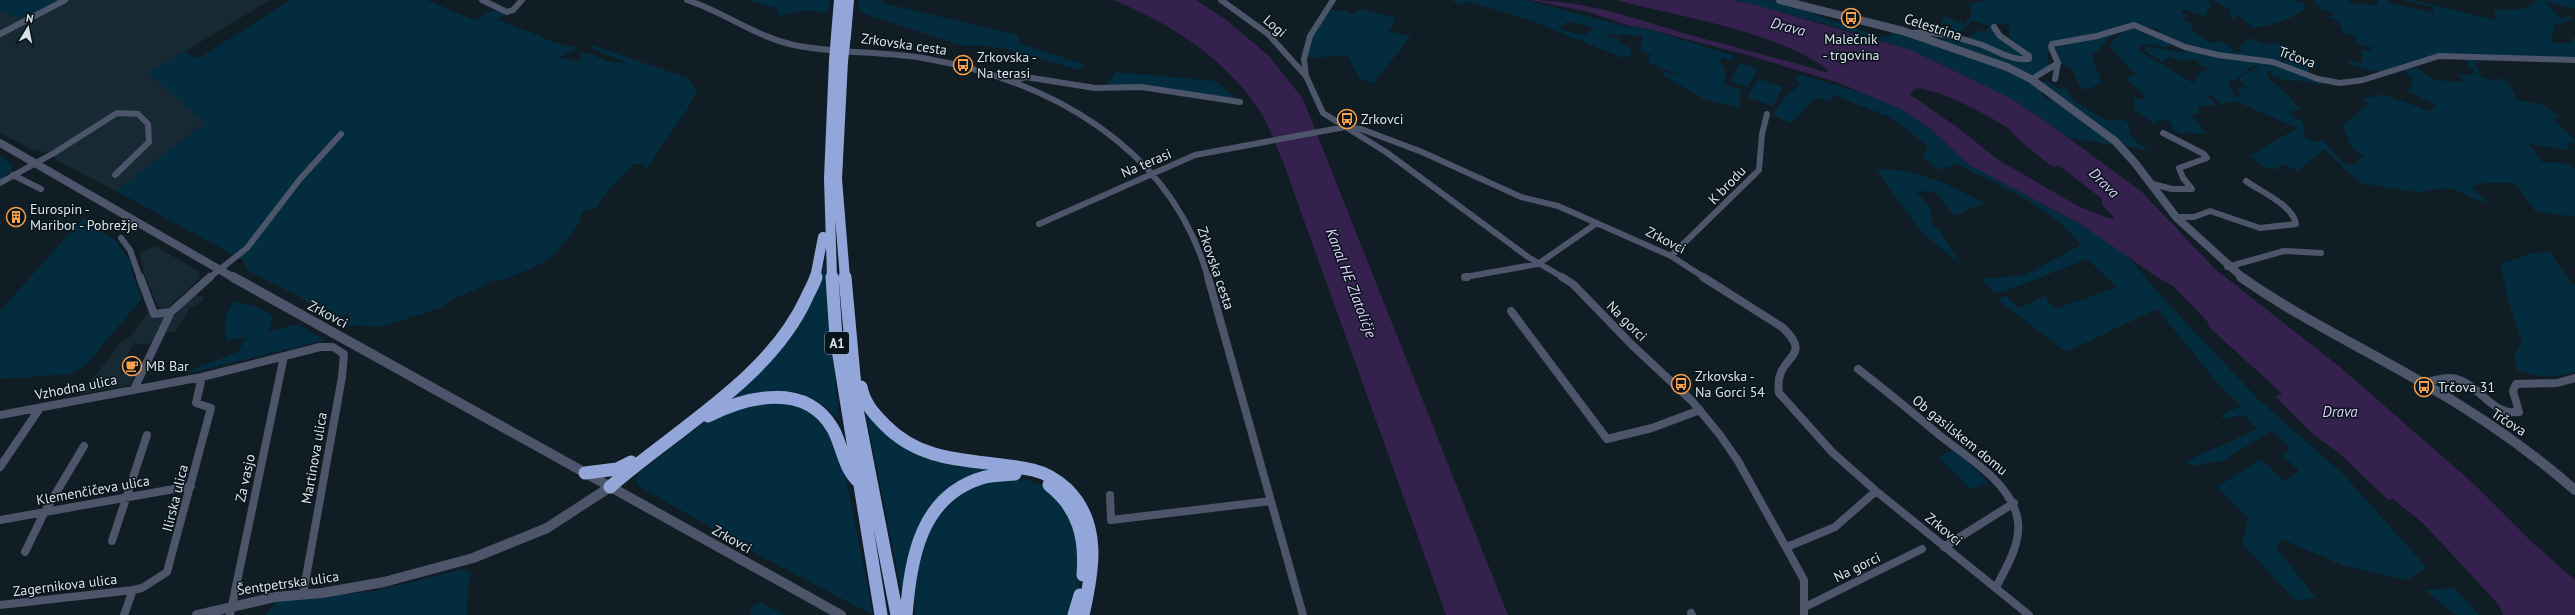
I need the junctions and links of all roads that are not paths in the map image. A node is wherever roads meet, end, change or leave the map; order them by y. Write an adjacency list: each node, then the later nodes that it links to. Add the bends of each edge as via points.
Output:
1 (64, 0): 13 (street)
2 (482, 0): 3 (street, via 507,12 513,10)
3 (522, 0)
4 (688, 0): 20 (street, Zrkovska cesta, via 776,41 939,61)
5 (839, 0): 10 (highway, A1)
6 (849, 0): 10 (highway, A1)
7 (1221, 0): 17 (street, Logi, via 1268,34)
8 (1333, 0): 17 (street, Logi, via 1310,36 1304,59)
9 (1780, 0): 12 (street, Celestrina)
10 (843, 13): 15 (highway, A1, bridge)
11 (1994, 27): 12 (street, via 2000,36 2029,56 2029,59 2015,58 1968,42 1924,33)
12 (1911, 33): 18 (street, Celestrina, via 2007,67)
13 (0, 34)
14 (2575, 60): 16 (street, Trčova, via 2439,56 2363,80 2340,83 2318,79 2273,62 2230,57 2185,47 2134,25 2097,36 2052,44)
15 (839, 61): 37 (highway, A1, via 829,140); 52 (highway, A1, via 837,179)
16 (2058, 63): 18 (street, via 2048,72); 19 (street, Trčova)
17 (1306, 76): 24 (street, Logi, via 1323,113)
18 (2032, 79): 22 (street, Celestrina)
19 (2055, 79)
20 (1012, 82): 21 (street, via 1023,77 1095,88 1141,87); 30 (street, Zrkovska cesta, via 1055,100 1094,122 1125,146)
21 (1240, 102)
22 (2068, 104): 34 (street, Trčova, via 2114,141 2135,163)
23 (1767, 114): 43 (street, K brodu, via 1762,134 1759,170)
24 (1346, 127): 25 (street, Zrkovci); 39 (street, Zrkovci, via 1372,132 1506,191 1558,206); 44 (street, Na gorci, via 1386,152)
25 (1322, 132): 30 (street, Na terasi, via 1195,155)
26 (2163, 133): 34 (street, via 2207,158 2179,168 2192,189 2172,189)
27 (341, 134): 46 (street, via 300,178 256,238)
28 (0, 143): 29 (street, Zrkovci)
29 (35, 163): 31 (street, via 111,116 123,112 138,114 148,124 149,142); 32 (street); 46 (street, Zrkovci)
30 (1152, 172): 40 (street, Na terasi); 73 (street, Zrkovska cesta, via 1182,213 1197,244)
31 (115, 175)
32 (13, 176): 35 (street); 36 (street)
33 (2246, 181): 38 (street, via 2288,210 2294,216 2296,224 2260,228 2210,211 2194,217)
34 (2147, 182): 38 (street, Trčova)
35 (0, 183)
36 (41, 189)
37 (830, 202): 63 (highway, via 825,207 822,250 816,277 786,334 754,370); 66 (highway, A1, via 830,249 836,337)
38 (2176, 217): 45 (street, Trčova)
39 (1597, 223): 43 (street, Zrkovci); 44 (street)
40 (1038, 224)
41 (121, 238): 49 (street, via 130,250 154,314)
42 (2321, 253): 45 (street, via 2305,250 2284,251)
43 (1671, 256): 70 (street, Zrkovci, via 1789,332 1795,340 1797,351 1777,373 1775,382 1779,393 1832,452)
44 (1538, 264): 47 (street); 59 (street, Na gorci, via 1573,284)
45 (2227, 267): 56 (street, Trčova, via 2273,299)
46 (219, 270): 49 (street, via 187,295); 65 (street, Zrkovci)
47 (1465, 277)
48 (1511, 311): 59 (street, via 1607,439 1652,428)
49 (171, 312): 57 (street)
50 (320, 347): 51 (street, Vzhodna ulica); 84 (street, Martinova ulica, via 338,348 344,354 344,360)
51 (284, 356): 54 (street, Vzhodna ulica); 86 (street, Za vasjo)
52 (852, 368): 92 (highway, A1, via 857,408); 95 (highway, via 859,372 863,399 886,427 910,446 943,459 1028,468 1043,472 1070,491 1087,517 1092,536 1093,560)
53 (1858, 369): 74 (street, Ob gasilskem domu, via 1985,470 2007,491)
54 (202, 377): 57 (street, Vzhodna ulica); 67 (street, Ilirska ulica, via 196,403 211,408)
55 (2575, 378): 56 (street, Trčova, via 2557,383 2516,384 2513,391 2518,412 2513,414 2504,412 2472,386 2457,379)
56 (2423, 384): 69 (street, Trčova, via 2517,443)
57 (134, 389): 58 (street, Vzhodna ulica)
58 (40, 408): 60 (street, Vzhodna ulica); 64 (street)
59 (1700, 410): 78 (street, Na gorci, via 1738,461)
60 (0, 415)
61 (147, 435): 72 (street)
62 (84, 446): 75 (street)
63 (643, 458): 65 (highway, via 617,469); 68 (highway)
64 (0, 467)
65 (585, 473): 68 (street, Zrkovci)
66 (860, 483): 68 (highway, via 850,476 844,452 833,428 818,411 810,405 790,398 765,396 738,401 718,410 631,477); 91 (highway, A1)
67 (191, 486): 72 (street, Klemenčičeva ulica); 83 (street, Ilirska ulica, via 169,570 148,585)
68 (610, 486): 84 (street, Šentpetrska ulica, via 558,522 473,558 384,582); 90 (street, Zrkovci)
69 (2575, 490)
70 (1876, 491): 78 (street, via 1834,527); 79 (street, Zrkovci)
71 (1110, 495): 73 (street, via 1112,520)
72 (127, 498): 75 (street, Klemenčičeva ulica); 77 (street)
73 (1272, 500): 96 (street, Zrkovska cesta)
74 (2014, 503): 79 (street); 82 (street, via 2018,538 2007,569)
75 (44, 513): 76 (street, Klemenčičeva ulica); 81 (street)
76 (0, 520)
77 (112, 541)
78 (1787, 547): 87 (street, Na gorci, via 1804,580)
79 (1944, 547): 82 (street, Zrkovci)
80 (1922, 550): 87 (street, Na gorci)
81 (25, 552)
82 (1996, 587): 97 (street, Zrkovci)
83 (133, 590): 85 (street, Zagernikova ulica); 88 (street)
84 (303, 594): 86 (street, Šentpetrska ulica)
85 (0, 605)
86 (231, 610): 89 (street, Šentpetrska ulica)
87 (1804, 611)
88 (124, 615)
89 (196, 615)
90 (841, 615)
91 (881, 615)
92 (897, 615)
93 (906, 615): 94 (highway, via 908,586 917,541 934,510 957,489 974,481 1014,473 1040,479 1058,490 1078,521 1083,537 1085,560)
94 (1074, 615)
95 (1083, 615)
96 (1303, 615)
97 (2030, 615)

